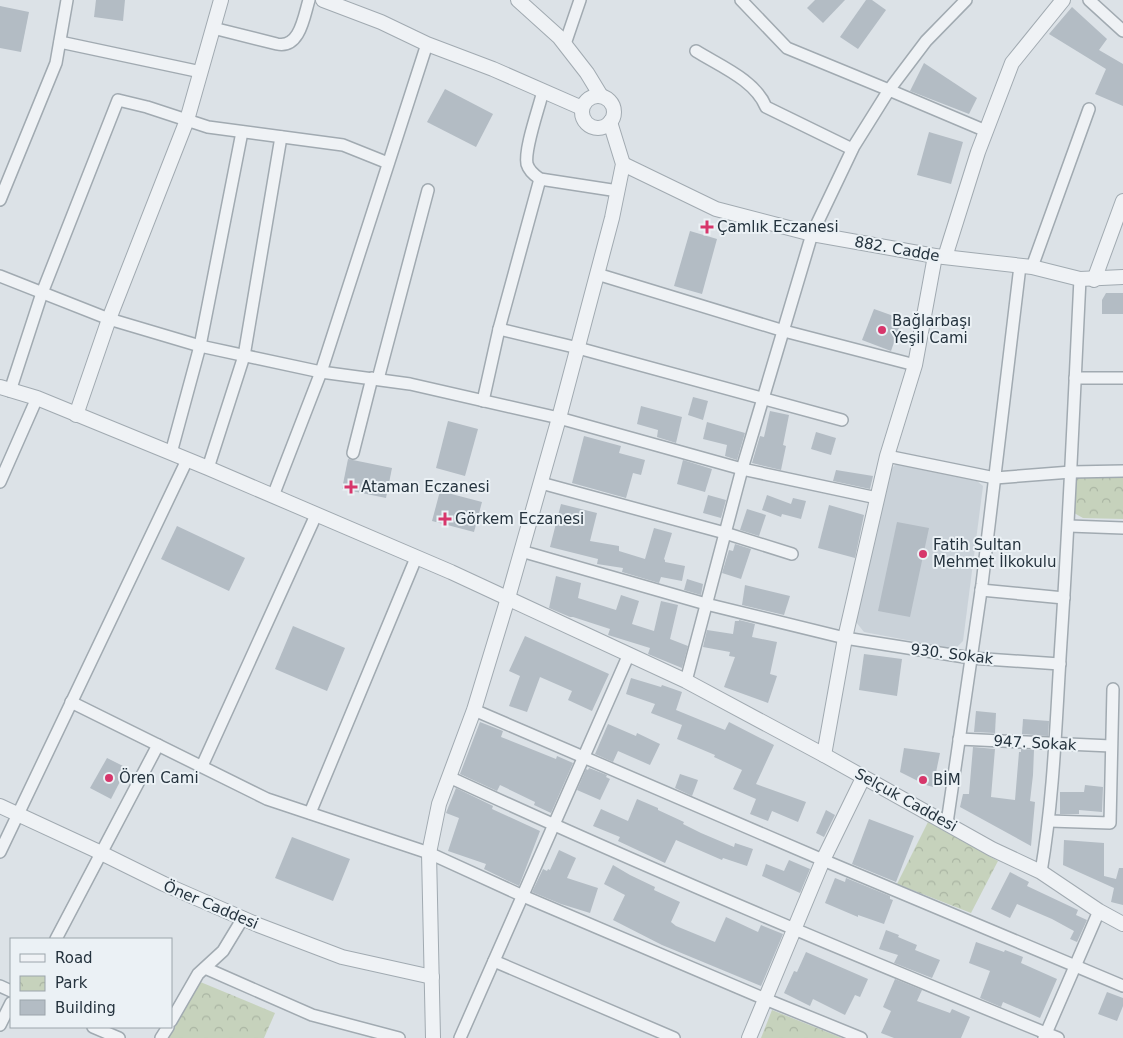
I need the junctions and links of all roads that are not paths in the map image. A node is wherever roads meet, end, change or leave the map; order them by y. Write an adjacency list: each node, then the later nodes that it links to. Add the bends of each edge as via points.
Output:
1 (67, 0): 13 (street)
2 (221, 0): 11 (street)
3 (309, 0): 11 (street, via 296,38 286,45)
4 (323, 0): 14 (street)
5 (518, 0): 15 (street)
6 (580, 0): 15 (street)
7 (741, 0): 18 (street, via 787,48)
8 (966, 0): 18 (street, via 926,41)
9 (1063, 0): 25 (street, via 1012,63)
10 (1089, 0): 12 (street)
11 (213, 28): 17 (street)
12 (1123, 31)
13 (60, 42): 17 (street); 34 (street, via 56,63)
14 (427, 44): 19 (street); 29 (street)
15 (564, 44): 20 (street)
16 (696, 51): 28 (street, via 754,89 766,107)
17 (201, 72): 23 (street)
18 (890, 90): 25 (street); 28 (street)
19 (543, 91): 21 (street); 31 (street, via 527,160 530,171)
20 (601, 96): 21 (street, via 586,101); 24 (street, via 613,106 614,115)
21 (582, 108): 24 (street, via 582,115 591,126 598,128)
22 (1089, 109): 38 (street)
23 (187, 120): 26 (street); 44 (street, via 118,100); 45 (street)
24 (610, 122): 30 (street)
25 (986, 131): 37 (street)
26 (242, 132): 27 (street); 48 (street)
27 (281, 137): 29 (street, via 343,145); 50 (street)
28 (852, 149): 36 (street)
29 (388, 163): 52 (street)
30 (623, 164): 33 (street); 36 (street, 882. Cadde, via 716,209)
31 (540, 179): 33 (street); 46 (street)
32 (428, 190): 55 (street)
33 (618, 192): 39 (street)
34 (0, 200)
35 (1123, 201): 43 (street)
36 (812, 234): 37 (street, 882. Cadde); 47 (street)
37 (940, 257): 38 (street, 882. Cadde); 51 (street)
38 (1026, 266): 42 (street, 882. Cadde); 71 (street)
39 (598, 274): 47 (street); 49 (street)
40 (0, 276): 44 (street)
41 (1123, 278): 43 (street, 882. Cadde)
42 (1080, 279): 43 (street, 882. Cadde); 53 (street)
43 (1094, 280)
44 (42, 293): 45 (street); 56 (street)
45 (109, 319): 48 (street); 60 (street)
46 (499, 329): 49 (street); 59 (street)
47 (784, 331): 51 (street); 58 (street)
48 (200, 346): 50 (street); 64 (street)
49 (578, 348): 58 (street); 61 (street)
50 (244, 356): 52 (street); 67 (street)
51 (915, 365): 65 (street)
52 (321, 372): 55 (street); 74 (street)
53 (1075, 378): 54 (street); 70 (street)
54 (1123, 378)
55 (375, 379): 59 (street); 63 (street)
56 (5, 389): 57 (street, Selçuk Caddesi)
57 (37, 398): 60 (street, Selçuk Caddesi); 72 (street)
58 (763, 398): 62 (street); 68 (street)
59 (483, 401): 61 (street)
60 (76, 416): 64 (street, Selçuk Caddesi)
61 (559, 418): 68 (street); 73 (street)
62 (842, 420)
63 (353, 452)
64 (171, 453): 66 (street, Selçuk Caddesi)
65 (887, 456): 71 (street); 75 (street)
66 (187, 460): 67 (street, Selçuk Caddesi); 93 (street)
67 (208, 468): 74 (street, Selçuk Caddesi)
68 (742, 469): 75 (street); 79 (street)
69 (1123, 471): 70 (street)
70 (1071, 472): 71 (street); 77 (street)
71 (995, 478): 83 (street)
72 (0, 482)
73 (541, 483): 79 (street); 80 (street)
74 (273, 496): 76 (street, Selçuk Caddesi)
75 (877, 498): 87 (street)
76 (316, 515): 82 (street, Selçuk Caddesi); 102 (street)
77 (1068, 526): 78 (street); 85 (street)
78 (1123, 528)
79 (725, 533): 81 (street); 86 (street)
80 (521, 551): 84 (street); 86 (street, 930. Sokak)
81 (792, 554)
82 (416, 558): 84 (street, Selçuk Caddesi); 106 (street)
83 (981, 590): 85 (street); 89 (street)
84 (508, 598): 88 (street, Selçuk Caddesi); 94 (street)
85 (1064, 598): 90 (street)
86 (706, 604): 87 (street, 930. Sokak); 91 (street)
87 (845, 638): 89 (street, 930. Sokak); 100 (street)
88 (629, 654): 91 (street, Selçuk Caddesi); 101 (street)
89 (971, 658): 90 (street, 930. Sokak); 96 (street)
90 (1060, 664): 97 (street)
91 (686, 681): 100 (street, Selçuk Caddesi)
92 (1113, 689): 95 (street)
93 (71, 702): 98 (street); 107 (street)
94 (474, 710): 101 (street); 103 (street)
95 (1118, 727): 99 (street)
96 (958, 739): 97 (street, 947. Sokak); 109 (street)
97 (1054, 744): 99 (street, 947. Sokak); 108 (street)
98 (158, 745): 102 (street); 112 (street)
99 (1111, 746): 108 (street, via 1110,823)
100 (824, 755): 104 (street, Selçuk Caddesi)
101 (584, 757): 110 (street); 114 (street)
102 (202, 766): 106 (street, via 268,799)
103 (449, 777): 110 (street); 113 (street, via 439,804)
104 (863, 778): 109 (street, Selçuk Caddesi); 114 (street)
105 (0, 806): 107 (street, Öner Caddesi)
106 (310, 813): 113 (street)
107 (18, 814): 111 (street); 112 (street, Öner Caddesi)
108 (1050, 821): 115 (street)
109 (948, 824): 115 (street, Selçuk Caddesi)
110 (554, 825): 116 (street); 120 (street)
111 (0, 852)
112 (102, 853): 118 (street, Öner Caddesi); 121 (street)
113 (429, 853): 116 (street); 125 (street)
114 (822, 860): 120 (street); 123 (street)
115 (1042, 872): 117 (street, Selçuk Caddesi)
116 (523, 896): 122 (street); 127 (street)
117 (1099, 911): 119 (street, Selçuk Caddesi); 123 (street)
118 (243, 918): 124 (street, via 223,951); 125 (street, Öner Caddesi, via 342,957)
119 (1123, 924)
120 (794, 929): 127 (street); 132 (street)
121 (57, 938)
122 (494, 961): 136 (street); 137 (street)
123 (1076, 965): 126 (street); 132 (street)
124 (205, 968): 129 (street, via 198,974); 134 (street, via 312,1015)
125 (432, 977): 135 (street)
126 (1123, 986)
127 (765, 999): 138 (street); 139 (street)
128 (10, 1005): 130 (street)
129 (172, 1019)
130 (0, 1025)
131 (95, 1028): 133 (street)
132 (1045, 1035): 140 (street)
133 (119, 1038)
134 (399, 1038)
135 (433, 1038)
136 (460, 1038)
137 (674, 1038)
138 (749, 1038)
139 (861, 1038)
140 (1058, 1038)

